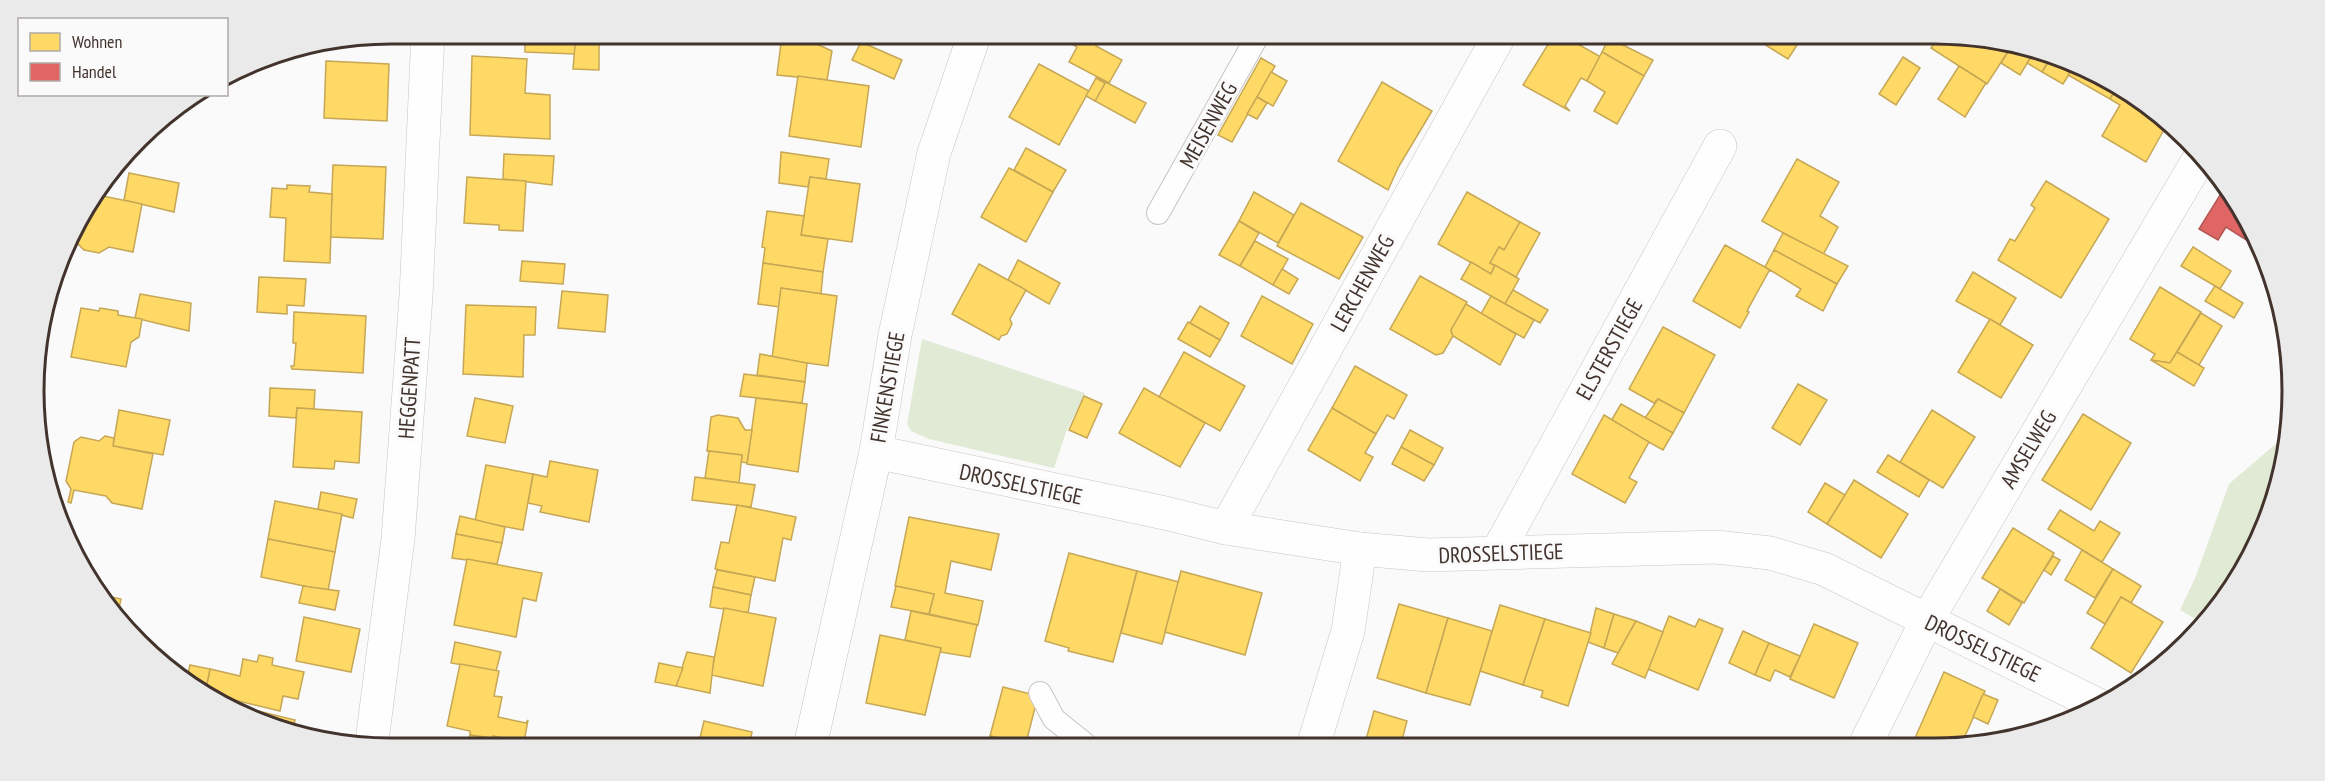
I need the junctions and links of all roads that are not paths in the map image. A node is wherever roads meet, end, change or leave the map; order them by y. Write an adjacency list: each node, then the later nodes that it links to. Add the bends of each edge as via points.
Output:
1 (427, 44): 15 (street, HEGGENPATT, via 416,296 398,539)
2 (971, 44): 8 (street, FINKENSTIEGE, via 934,153)
3 (1253, 44): 7 (lane, MEISENWEG)
4 (1495, 44): 9 (street, LERCHENWEG)
5 (1720, 146): 11 (street, ELSTERSTIEGE)
6 (2196, 164): 12 (street, AMSELWEG)
7 (1158, 213)
8 (876, 452): 9 (street, DROSSELSTIEGE); 16 (street, FINKENSTIEGE)
9 (1226, 528): 10 (street, DROSSELSTIEGE)
10 (1360, 549): 11 (street, DROSSELSTIEGE, via 1428,555); 18 (street, via 1347,631)
11 (1498, 551): 12 (street, DROSSELSTIEGE, via 1716,547 1770,553 1824,569)
12 (1927, 620): 14 (street, DROSSELSTIEGE); 19 (street, AMSELWEG)
13 (1040, 693): 17 (lane, via 1054,719)
14 (2090, 701)
15 (372, 737)
16 (812, 738)
17 (1078, 738)
18 (1315, 738)
19 (1868, 738)

